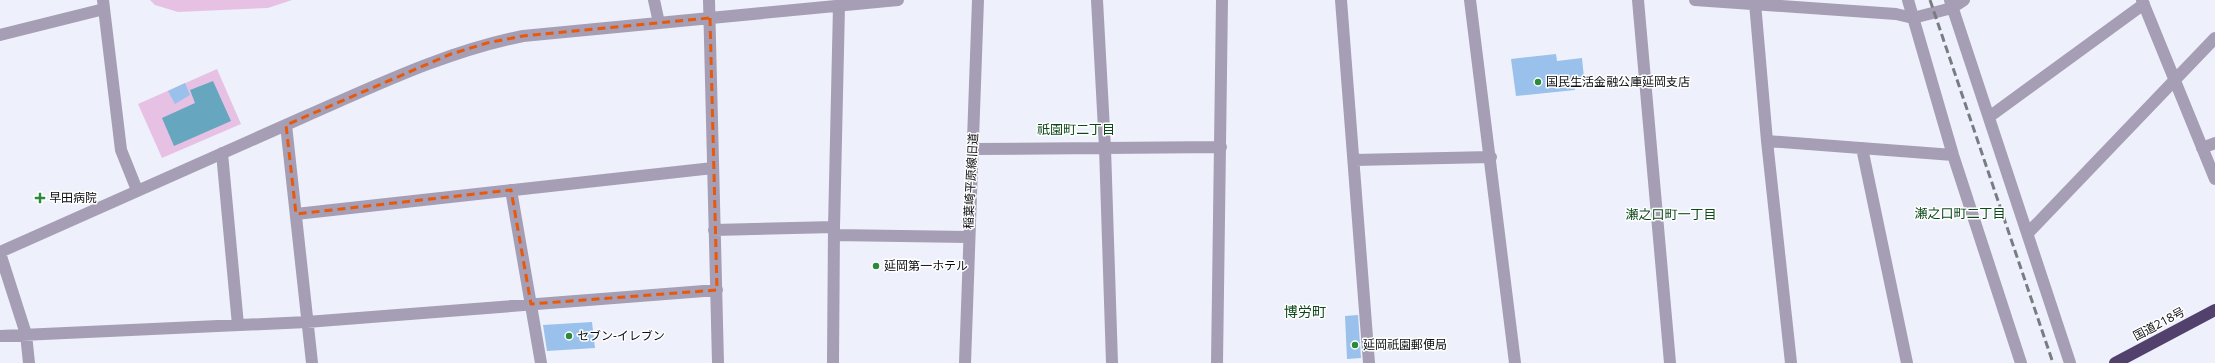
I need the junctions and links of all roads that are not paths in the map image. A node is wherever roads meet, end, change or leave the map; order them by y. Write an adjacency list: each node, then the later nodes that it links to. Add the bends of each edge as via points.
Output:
1 (654, 0): 20 (street)
2 (709, 0): 18 (street)
3 (898, 0): 17 (street)
4 (978, 0): 32 (street, 稲葉崎平原線旧道)
5 (1097, 0): 29 (street)
6 (1222, 0): 28 (street)
7 (1342, 0): 36 (street)
8 (1470, 0): 35 (street)
9 (1638, 0): 64 (street)
10 (1695, 0): 13 (street)
11 (1908, 0): 19 (street)
12 (1964, 0): 16 (street)
13 (1753, 2): 19 (street, via 1896,14); 26 (street)
14 (2143, 2): 23 (street); 24 (street)
15 (103, 4): 21 (street); 39 (street, via 121,150)
16 (1951, 4): 19 (street); 24 (street)
17 (839, 6): 18 (street); 43 (street)
18 (710, 18): 20 (street); 37 (street)
19 (1913, 18): 34 (street)
20 (659, 23): 25 (street, via 523,36 487,43 451,54)
21 (0, 35)
22 (2215, 38): 23 (street)
23 (2174, 80): 31 (street); 44 (street)
24 (1989, 117): 44 (street)
25 (286, 125): 33 (street); 41 (street)
26 (1767, 141): 30 (street); 65 (street)
27 (2215, 143): 31 (street)
28 (1221, 147): 29 (street); 61 (street)
29 (1105, 148): 32 (street); 60 (street)
30 (1862, 148): 34 (street); 66 (street)
31 (2202, 148): 38 (street)
32 (973, 149): 45 (street, 稲葉崎平原線旧道)
33 (222, 153): 39 (street); 51 (street)
34 (1953, 155): 67 (street)
35 (1491, 157): 36 (street); 63 (street)
36 (1354, 160): 62 (street)
37 (713, 168): 40 (street); 42 (street)
38 (2215, 179)
39 (137, 190): 46 (street)
40 (511, 190): 41 (street); 48 (street)
41 (296, 214): 50 (street)
42 (714, 230): 43 (street); 47 (street)
43 (834, 231): 45 (street); 58 (street)
44 (2028, 233): 68 (street)
45 (968, 237): 59 (street, 稲葉崎平原線旧道)
46 (0, 252): 52 (street)
47 (716, 290): 48 (street); 57 (street)
48 (531, 304): 50 (street); 56 (street)
49 (2215, 310): 69 (highway, 国道218号)
50 (307, 322): 51 (street); 55 (street)
51 (238, 325): 52 (street)
52 (26, 334): 53 (street); 54 (street)
53 (0, 336)
54 (29, 363)
55 (312, 363)
56 (541, 363)
57 (718, 363)
58 (833, 363)
59 (965, 363)
60 (1112, 363)
61 (1217, 363)
62 (1369, 363)
63 (1515, 363)
64 (1670, 363)
65 (1791, 363)
66 (1907, 363)
67 (2021, 363)
68 (2070, 363)
69 (2115, 363)

